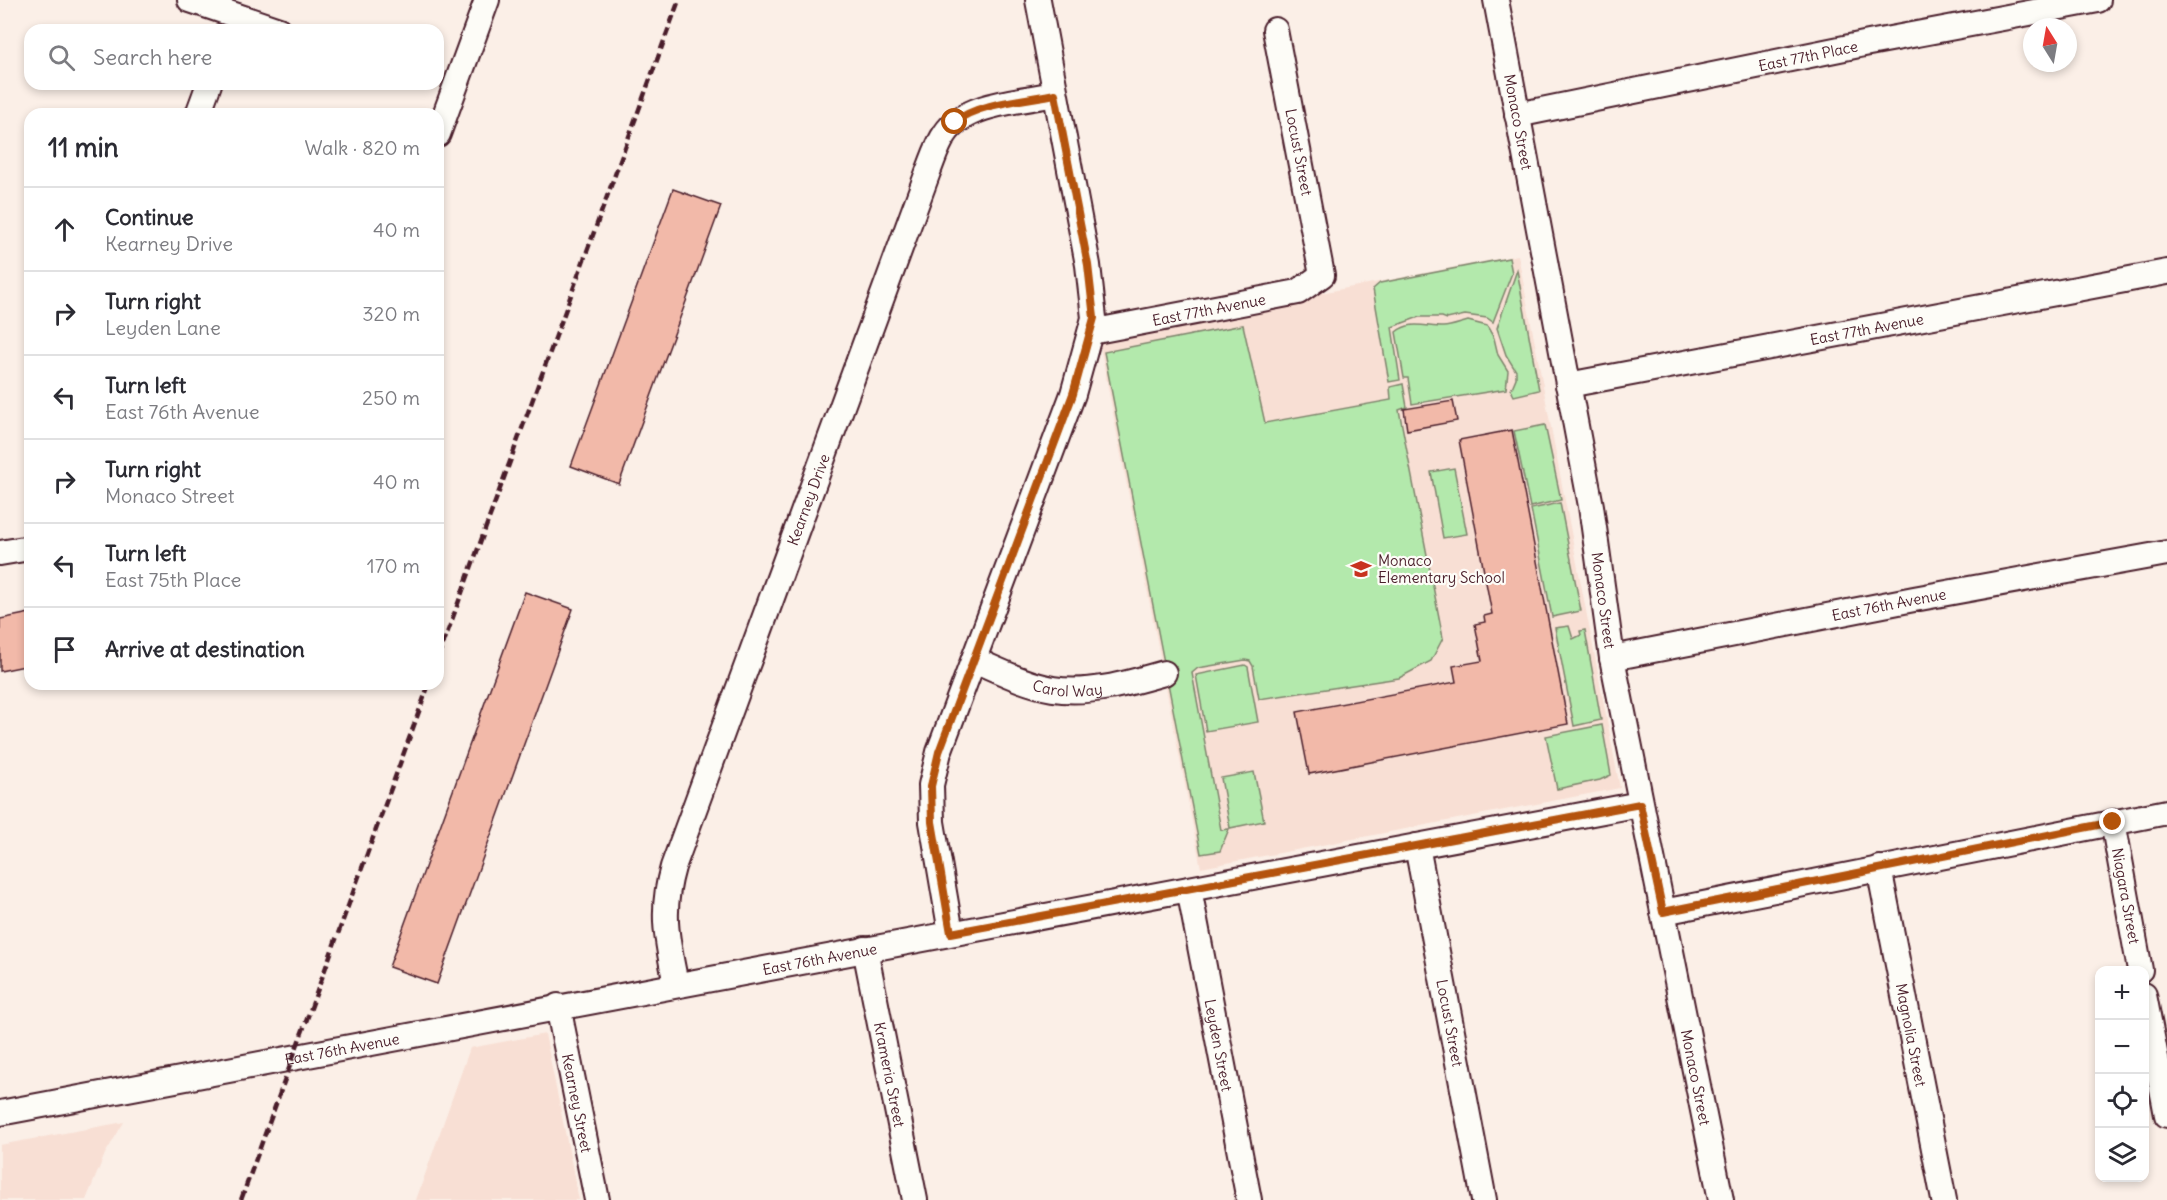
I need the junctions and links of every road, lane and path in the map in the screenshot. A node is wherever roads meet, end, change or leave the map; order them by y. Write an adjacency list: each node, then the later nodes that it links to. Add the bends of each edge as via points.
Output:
1 (190, 0): 6 (street)
2 (487, 0): 9 (street)
3 (1038, 0): 11 (street)
4 (1496, 0): 14 (street, Monaco Street)
5 (2098, 0): 14 (street, East 77th Place)
6 (235, 15): 7 (street)
7 (261, 24)
8 (1275, 30): 16 (street, Locust Street)
9 (446, 86): 13 (street)
10 (207, 90): 12 (street)
11 (1055, 94): 17 (street, via 1088,265 1094,307); 35 (street, Kearney Drive, via 967,114 944,135 932,163 673,867 665,909)
12 (200, 108)
13 (442, 108)
14 (1517, 115): 18 (street, Monaco Street)
15 (2167, 272): 18 (street, East 77th Avenue)
16 (1322, 275): 17 (street, East 77th Avenue, via 1298,292)
17 (1091, 332): 23 (street, via 1073,394)
18 (1568, 385): 22 (street, Monaco Street, via 1591,506)
19 (24, 549): 20 (street)
20 (0, 553)
21 (2167, 553): 22 (street, East 76th Avenue)
22 (1612, 658): 25 (street, Monaco Street)
23 (974, 660): 24 (street, Carol Way, via 1055,689 1100,688); 32 (street, via 939,752 931,786 932,822)
24 (1164, 674)
25 (1640, 804): 28 (street, East 76th Avenue); 31 (street, Monaco Street)
26 (2167, 812): 27 (street)
27 (2113, 822): 29 (street); 34 (street, Niagara Street)
28 (1417, 846): 30 (street, East 76th Avenue); 43 (street, Locust Street)
29 (1879, 868): 31 (street); 45 (street, Magnolia Street)
30 (1190, 889): 32 (street, East 76th Avenue); 42 (street, Leyden Street)
31 (1663, 912): 44 (street, Monaco Street)
32 (951, 933): 33 (street, East 76th Avenue)
33 (865, 949): 35 (street, East 76th Avenue); 41 (street, Krameria Street)
34 (2139, 966)
35 (676, 984): 36 (street, East 76th Avenue)
36 (558, 1006): 38 (street, East 76th Avenue); 40 (street, Kearney Street)
37 (2149, 1017): 39 (street)
38 (0, 1113)
39 (2167, 1115)
40 (597, 1200)
41 (915, 1200)
42 (1249, 1200)
43 (1484, 1200)
44 (1721, 1200)
45 (1944, 1200)

